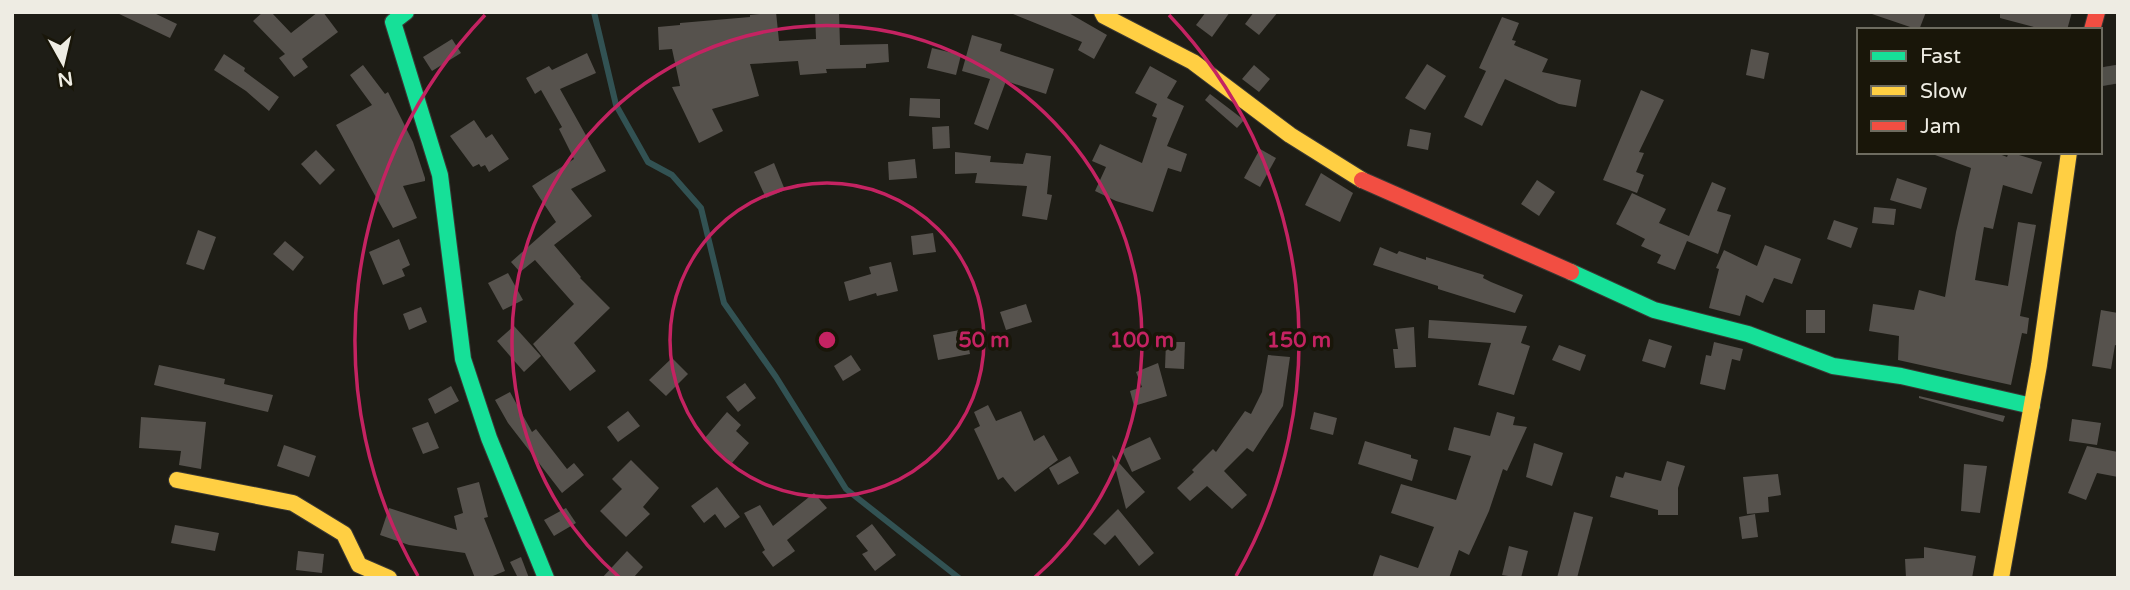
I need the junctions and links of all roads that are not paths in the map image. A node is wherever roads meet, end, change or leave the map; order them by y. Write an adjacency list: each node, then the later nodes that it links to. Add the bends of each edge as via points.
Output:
1 (406, 12): 7 (street, via 393,22 440,175 463,359 489,438)
2 (1102, 12): 4 (street, via 1193,62 1290,135 1360,179 1654,310 1748,334 1833,366 1901,376)
3 (2069, 154): 4 (street)
4 (2032, 406): 8 (street)
5 (177, 480): 6 (street, via 293,503 344,534 359,565)
6 (389, 578)
7 (546, 578)
8 (2001, 578)

